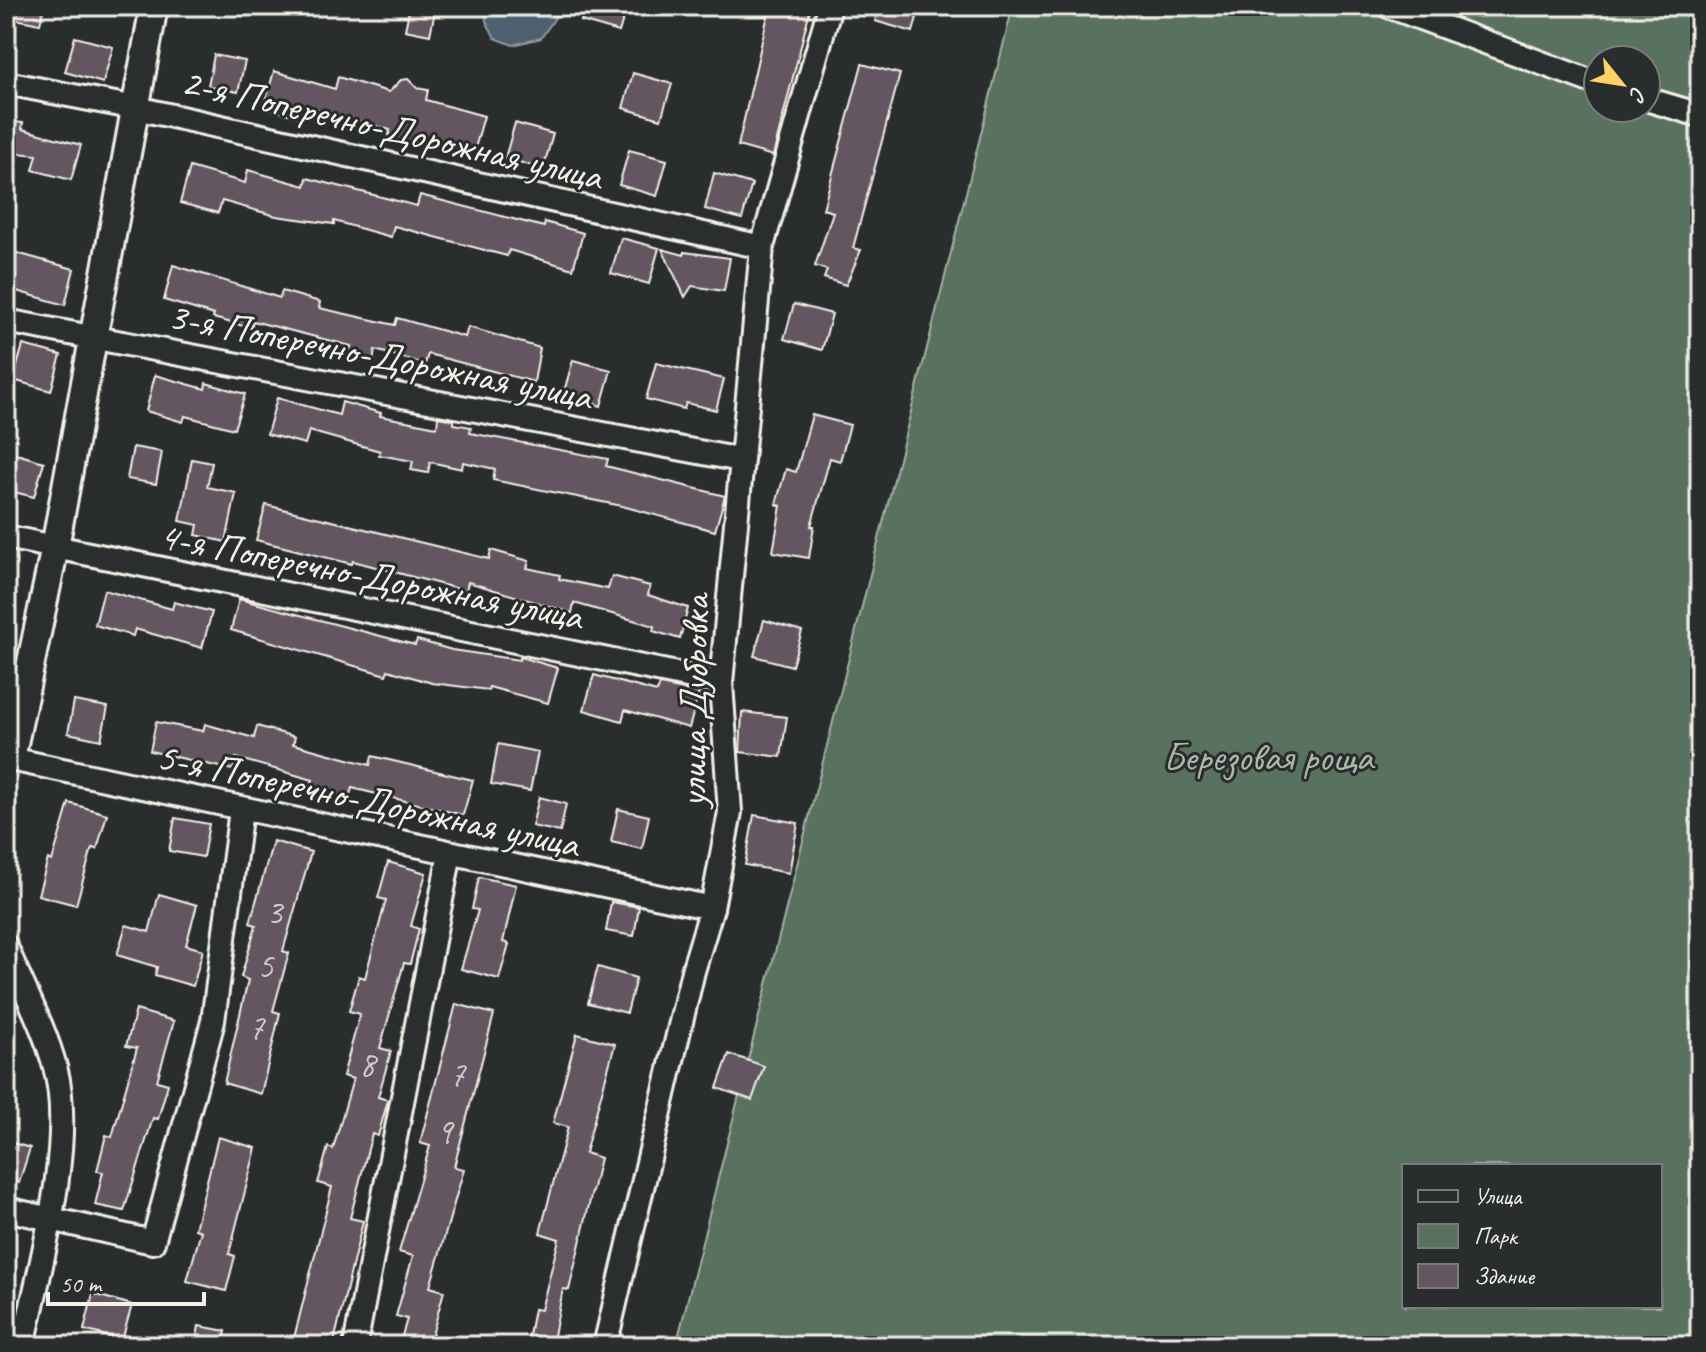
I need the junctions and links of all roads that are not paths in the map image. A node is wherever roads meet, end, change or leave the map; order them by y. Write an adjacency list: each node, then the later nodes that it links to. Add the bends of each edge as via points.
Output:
1 (154, 6): 7 (street)
2 (830, 6): 9 (street, улица Дубровка)
3 (1388, 6): 4 (street)
4 (1582, 78)
5 (6, 83): 7 (street, 2-я Поперечно-Дорожная улица)
6 (1662, 104): 8 (street)
7 (136, 108): 9 (street, 2-я Поперечно-Дорожная улица); 11 (street)
8 (1700, 115)
9 (762, 247): 12 (street, улица Дубровка)
10 (6, 321): 11 (street, 3-я Поперечно-Дорожная улица)
11 (92, 338): 12 (street, 3-я Поперечно-Дорожная улица); 14 (street)
12 (741, 460): 15 (street, улица Дубровка)
13 (6, 537): 14 (street, 4-я Поперечно-Дорожная улица)
14 (55, 547): 15 (street, 4-я Поперечно-Дорожная улица); 16 (street)
15 (721, 683): 19 (street, улица Дубровка, via 730,812)
16 (8, 764): 17 (street, 5-я Поперечно-Дорожная улица)
17 (241, 810): 18 (street, 5-я Поперечно-Дорожная улица); 22 (street, via 213,1021 153,1242)
18 (450, 853): 19 (street, 5-я Поперечно-Дорожная улица); 24 (street)
19 (712, 908): 25 (street, улица Дубровка)
20 (6, 947): 22 (street, via 55,1068 60,1131)
21 (6, 1209): 22 (street)
22 (49, 1218): 23 (street)
23 (23, 1346)
24 (355, 1346)
25 (605, 1346)

